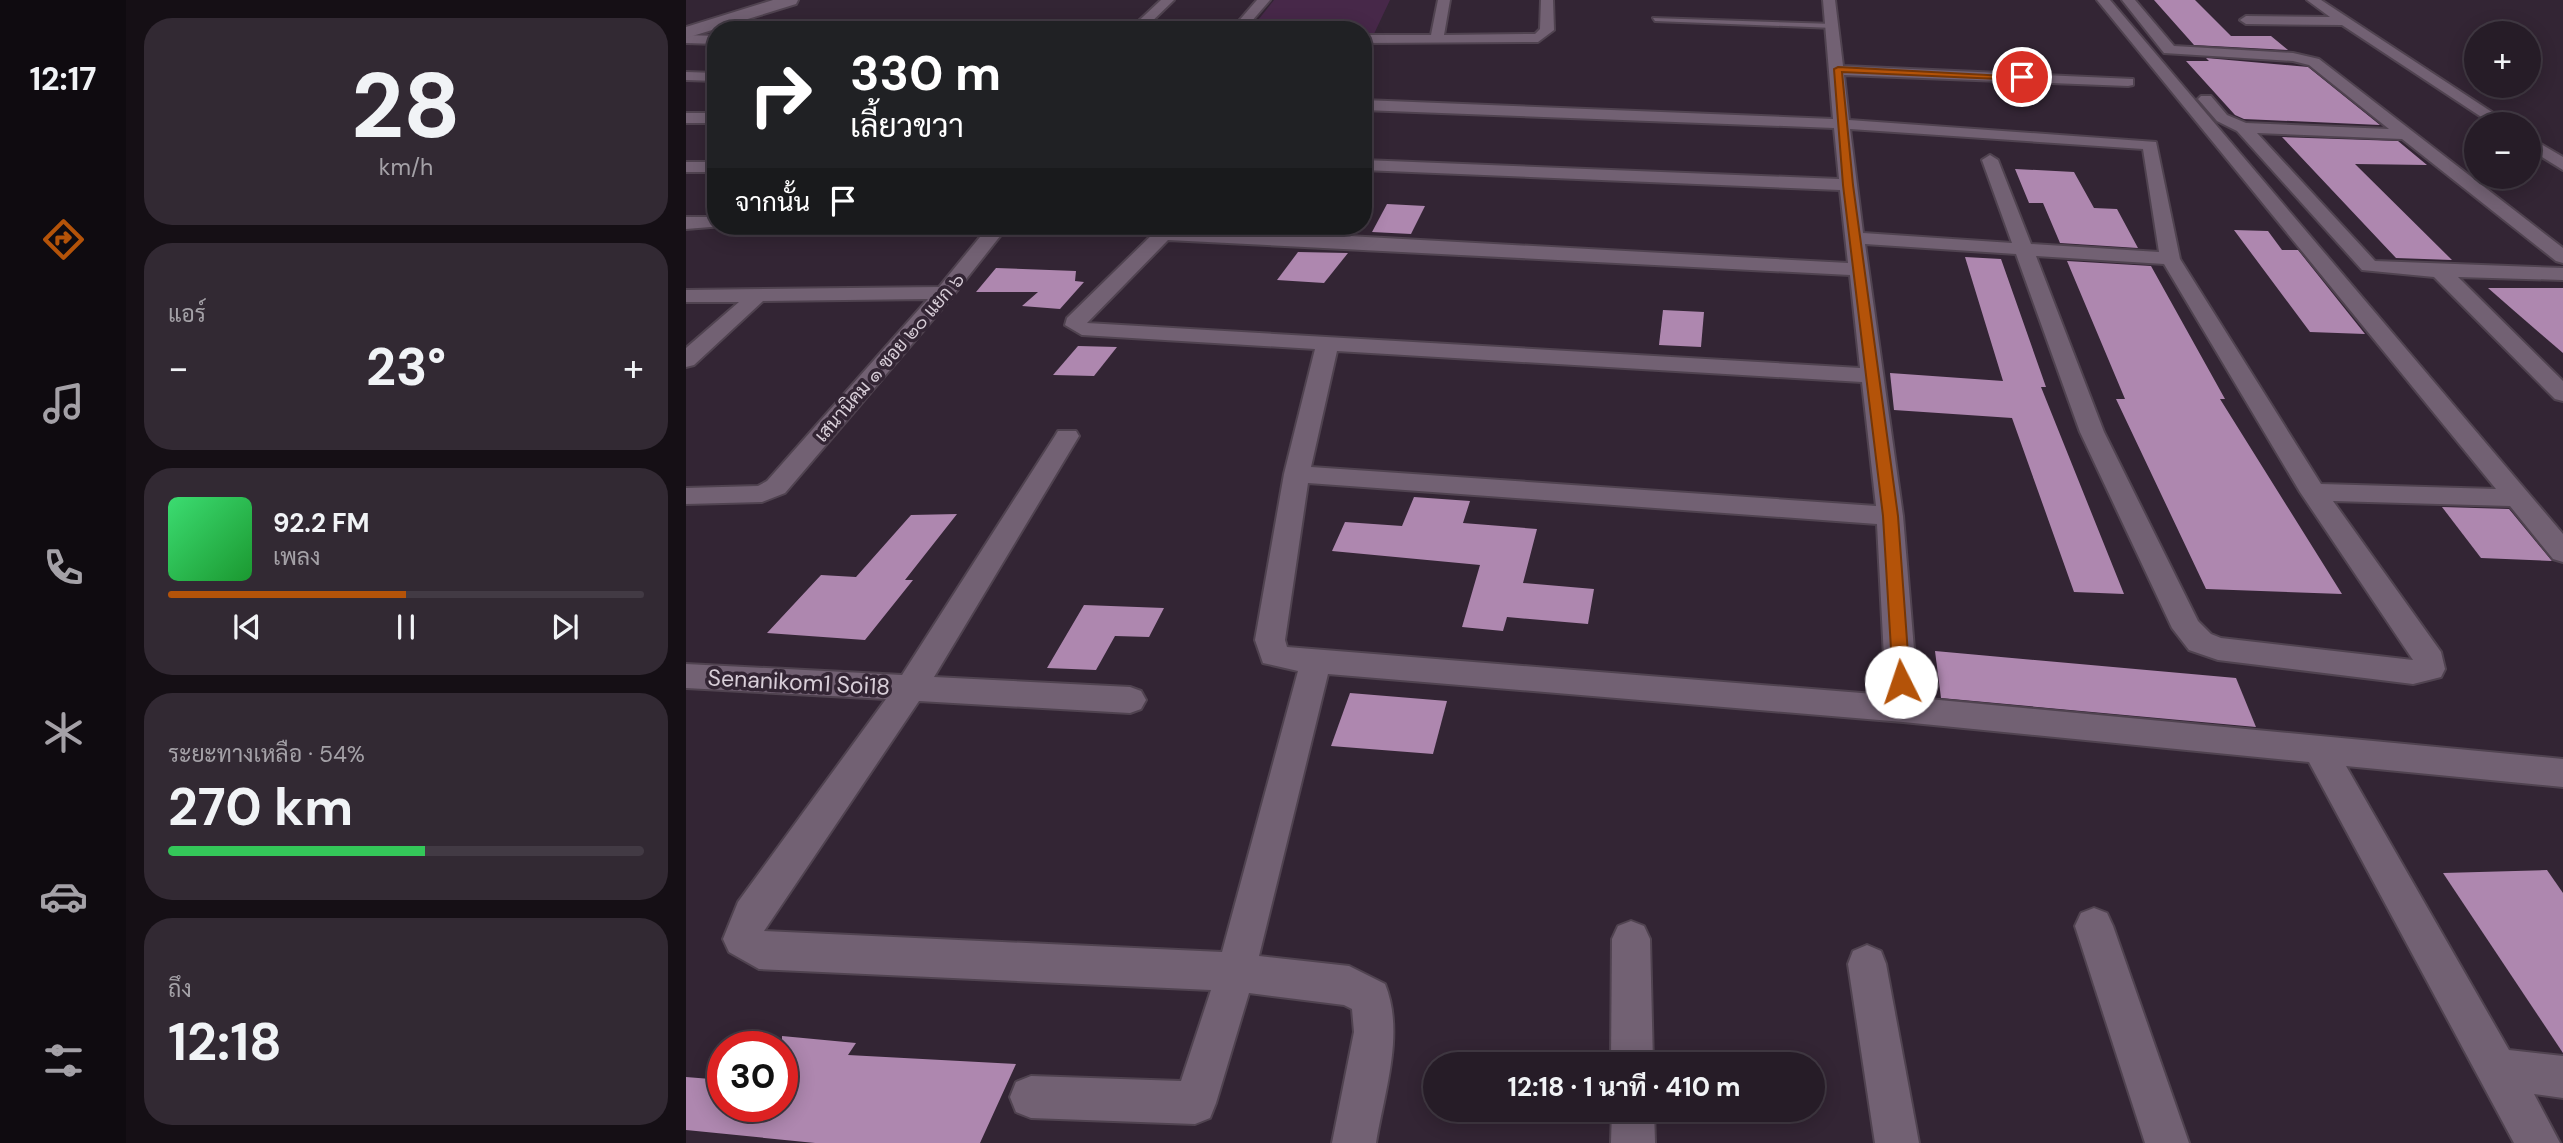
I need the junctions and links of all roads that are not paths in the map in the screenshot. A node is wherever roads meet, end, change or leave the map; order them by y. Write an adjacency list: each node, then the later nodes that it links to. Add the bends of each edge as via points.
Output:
1 (790, 0): 12 (street)
2 (1168, 0): 13 (street)
3 (1264, 0): 14 (street)
4 (1444, 0): 19 (street)
5 (1547, 0): 19 (street, via 1547,30 1538,38)
6 (1829, 0): 17 (street)
7 (2102, 0): 65 (street)
8 (2128, 0): 23 (street)
9 (2313, 0): 15 (street)
10 (1655, 19): 17 (lane)
11 (2246, 20): 15 (street)
12 (724, 21)
13 (1145, 21)
14 (1245, 21)
15 (2345, 21): 29 (street)
16 (707, 26): 18 (street)
17 (1833, 26): 24 (street)
18 (686, 33)
19 (1437, 37): 21 (street)
20 (686, 39): 22 (street)
21 (1372, 39)
22 (707, 40)
23 (2169, 50): 33 (street, via 2168,55 2222,118); 34 (street, via 2306,59)
24 (1838, 69): 27 (street); 32 (street)
25 (686, 76): 26 (street)
26 (707, 77)
27 (2127, 82)
28 (1372, 105): 32 (street)
29 (2484, 112)
30 (686, 118): 31 (street)
31 (707, 118)
32 (1843, 124): 41 (street); 50 (street, via 2150,145)
33 (2243, 128): 34 (street); 52 (street, via 2368,266)
34 (2405, 134): 49 (street)
35 (2541, 150): 38 (street)
36 (1990, 160): 48 (street)
37 (1372, 165): 41 (street)
38 (2563, 165)
39 (686, 167): 40 (street)
40 (707, 167)
41 (1848, 185): 47 (street)
42 (686, 223): 43 (street)
43 (707, 223)
44 (992, 235): 54 (street, เสนานิคม ๑ ซอย ๒๐ แยก ๖)
45 (1162, 235): 57 (street, via 1076,325 1083,329)
46 (1254, 235): 51 (street)
47 (1856, 238): 48 (street); 51 (street)
48 (2025, 250): 50 (street); 63 (street, via 2092,432 2187,628 2200,642 2218,649 2413,672 2430,669 2426,653)
49 (2563, 257)
50 (2170, 259): 63 (street)
51 (1860, 270): 59 (street)
52 (2440, 271): 53 (street); 60 (street)
53 (2563, 274)
54 (945, 293): 55 (street); 64 (street, เสนานิคม ๑ ซอย ๒๐ แยก ๖, via 776,486 762,494)
55 (758, 295): 56 (street); 58 (street)
56 (686, 296)
57 (1328, 342): 59 (street); 62 (street)
58 (686, 360)
59 (1874, 376): 66 (street)
60 (2563, 394)
61 (1067, 436): 70 (street)
62 (1297, 474): 66 (street); 68 (street, via 1270,640 1274,655)
63 (2313, 492): 65 (street)
64 (686, 496)
65 (2517, 498): 67 (street)
66 (1890, 516): 73 (street)
67 (2563, 552)
68 (1316, 662): 73 (street); 79 (street)
69 (696, 677): 70 (street, Senanikom1 Soi18); 72 (street)
70 (911, 688): 71 (street, Senanikom1 Soi18); 79 (street, via 751,914 742,939 759,950)
71 (1130, 700)
72 (686, 701)
73 (1903, 709): 74 (street)
74 (2320, 751): 75 (street); 81 (street)
75 (2563, 773)
76 (2094, 926): 88 (street)
77 (1631, 939): 80 (street)
78 (1867, 964): 87 (street)
79 (1236, 972): 83 (street, via 1195,1103); 85 (street, via 1349,986 1371,998 1374,1032)
80 (1632, 1052)
81 (2496, 1069): 82 (street); 89 (street)
82 (2563, 1077)
83 (1031, 1097)
84 (1633, 1122): 86 (street)
85 (1354, 1143)
86 (1633, 1143)
87 (1897, 1143)
88 (2167, 1143)
89 (2538, 1143)

